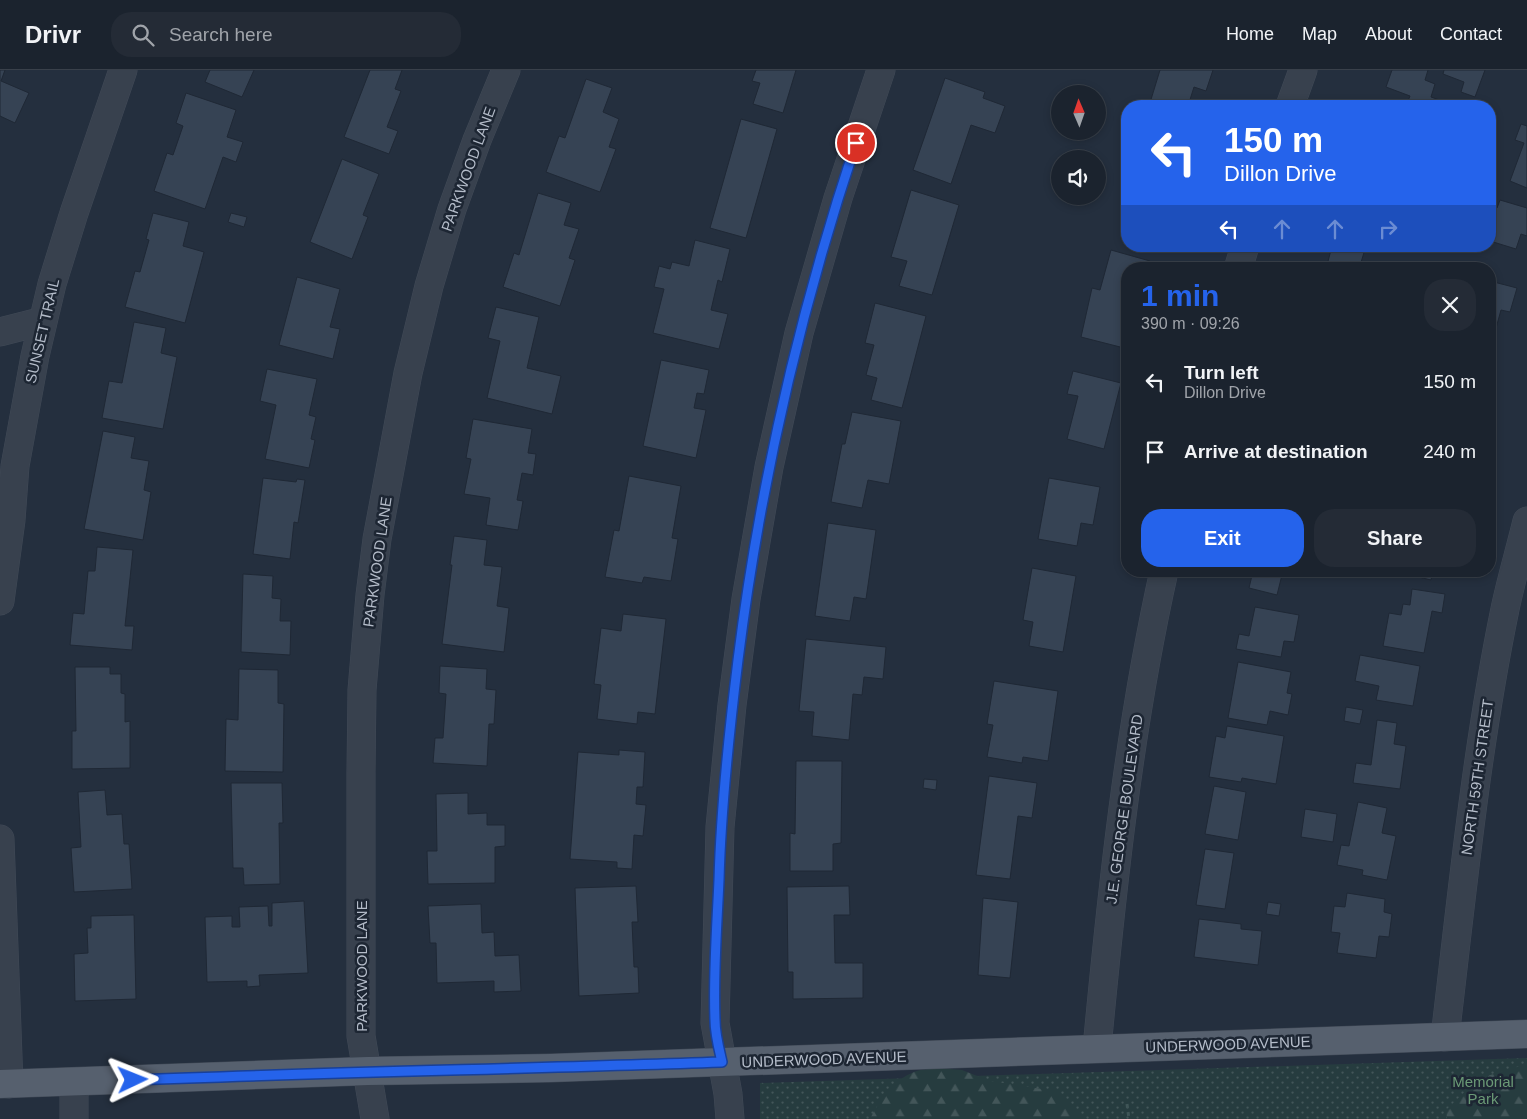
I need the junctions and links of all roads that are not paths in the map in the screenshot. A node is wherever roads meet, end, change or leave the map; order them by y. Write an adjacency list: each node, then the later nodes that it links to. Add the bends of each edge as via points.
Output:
1 (123, 70): 6 (street, SUNSET TRAIL, via 74,213)
2 (506, 70): 16 (street, PARKWOOD LANE, via 452,209 429,286 408,373 370,595 362,690 360,773 361,1036)
3 (881, 70): 15 (street, via 838,198 799,333 769,467 746,599 720,827 714,1023)
4 (1303, 70): 5 (street)
5 (1292, 100)
6 (44, 321): 7 (street); 10 (street, SUNSET TRAIL, via 15,466)
7 (0, 332)
8 (1527, 521): 13 (street, NORTH 59TH STREET, via 1505,608 1490,691 1468,835)
9 (1163, 577): 14 (street, J.E. GEORGE BOULEVARD, via 1136,719 1115,865)
10 (0, 601)
11 (0, 839): 18 (street)
12 (1527, 1034): 13 (main road, UNDERWOOD AVENUE)
13 (1445, 1037): 14 (main road, UNDERWOOD AVENUE)
14 (1097, 1048): 15 (main road, UNDERWOOD AVENUE)
15 (722, 1062): 16 (main road, UNDERWOOD AVENUE); 21 (street)
16 (368, 1071): 17 (main road, UNDERWOOD AVENUE); 20 (street, PARKWOOD LANE)
17 (74, 1082): 18 (main road, UNDERWOOD AVENUE); 19 (street)
18 (4, 1084)
19 (74, 1119)
20 (375, 1119)
21 (730, 1119)

